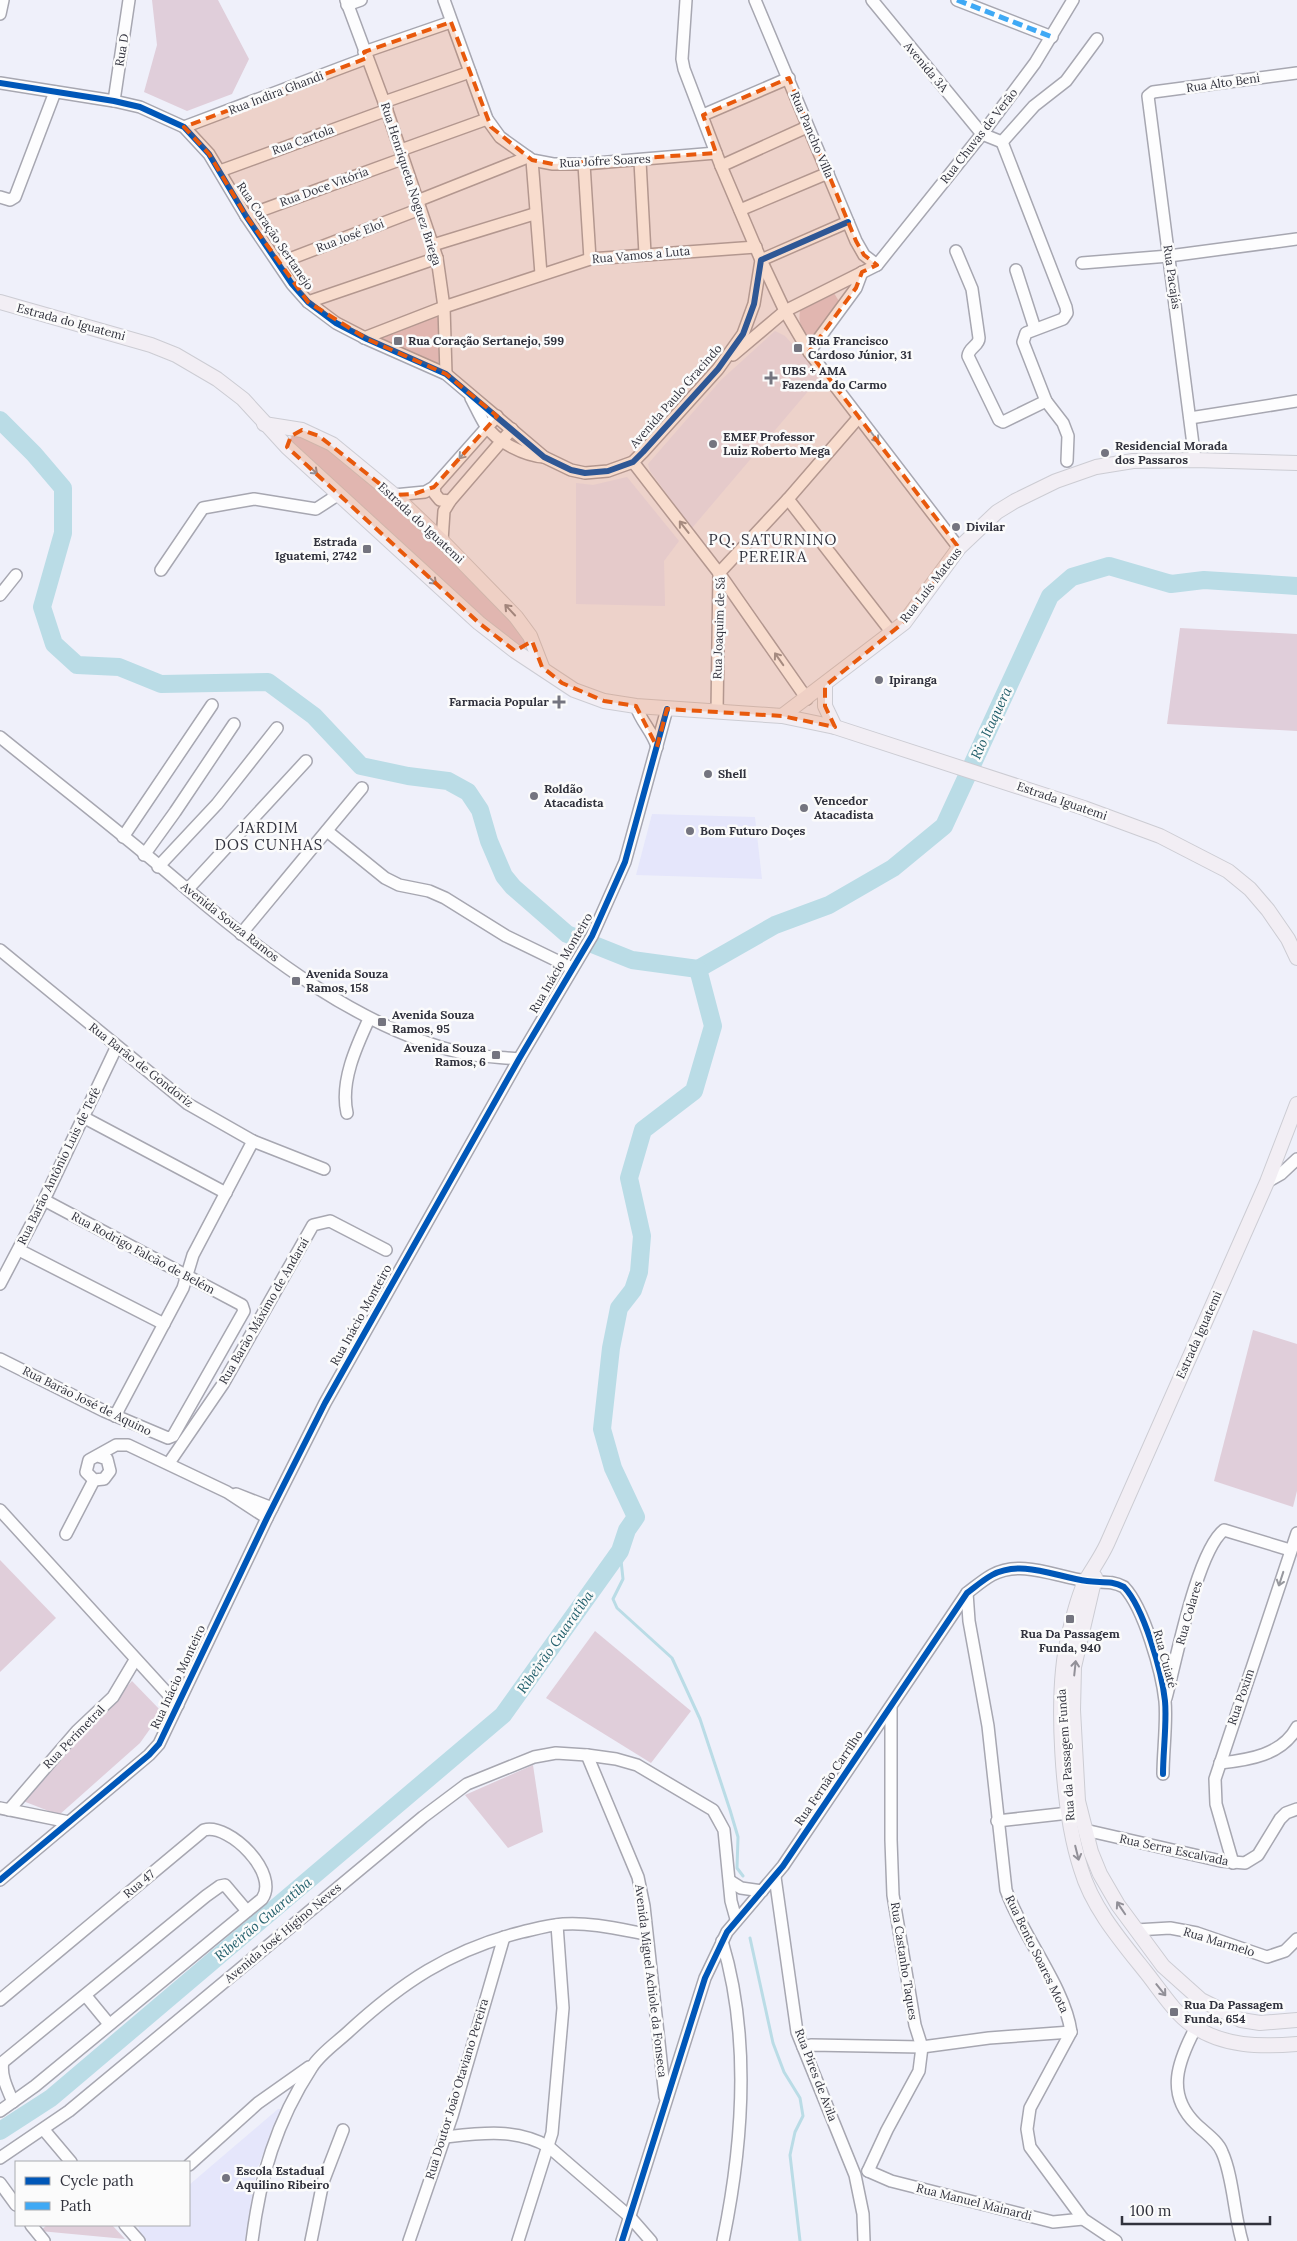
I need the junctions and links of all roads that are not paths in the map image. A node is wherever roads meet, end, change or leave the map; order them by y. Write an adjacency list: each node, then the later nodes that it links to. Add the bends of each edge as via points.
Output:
1 (3, 0): 11 (street)
2 (129, 0): 22 (street, Rua D)
3 (361, 0): 10 (street)
4 (444, 0): 12 (street, Rua Jofre Soares)
5 (686, 0): 24 (street, Avenida Paulo Gracindo, via 682,59)
6 (755, 0): 18 (street, Rua Pancho Villa)
7 (872, 0): 28 (street, Avenida 3A)
8 (957, 0): 13 (street)
9 (1073, 0): 13 (street, Rua Chuvas de Verão)
10 (346, 2): 15 (street, Rua Henriqueta Noguez Briega)
11 (0, 14)
12 (451, 22): 15 (street, Rua Indira Ghandi); 16 (street, Rua Jofre Soares)
13 (1052, 37): 28 (street, Rua Chuvas de Verão)
14 (1098, 39): 29 (street, via 1066,81 1034,106)
15 (366, 55): 23 (street, Rua Henriqueta Noguez Briega); 26 (street, Rua Indira Ghandi)
16 (470, 72): 23 (street, Rua Cartola); 25 (street, Rua Jofre Soares)
17 (1297, 72): 21 (street, Rua Alto Beni)
18 (789, 78): 24 (street); 27 (street, Rua Pancho Villa)
19 (1, 86): 20 (street, Rua Coração Sertanejo)
20 (55, 92): 22 (street, Rua Coração Sertanejo); 38 (street, via 15,197 10,200)
21 (1149, 94): 49 (street, Rua Pacajás)
22 (114, 101): 26 (street, Rua Coração Sertanejo, via 155,112)
23 (386, 106): 31 (street, Rua Henriqueta Noguez Briega); 36 (street, Rua Cartola)
24 (703, 115): 30 (street, Avenida Paulo Gracindo)
25 (486, 119): 31 (street, Rua Doce Vitória); 32 (street, Rua Jofre Soares, via 500,137)
26 (184, 127): 36 (street, Rua Coração Sertanejo)
27 (807, 127): 35 (street); 37 (street, Rua Pancho Villa)
28 (982, 134): 29 (street); 55 (street, Rua Chuvas de Verão)
29 (1002, 142): 63 (street, via 1066,307 1064,319)
30 (716, 153): 33 (street, Rua Jofre Soares); 35 (street, Avenida Paulo Gracindo)
31 (402, 154): 39 (street, Rua Henriqueta Noguez Briega); 42 (street, Rua Doce Vitória)
32 (530, 158): 34 (street, Rua Jofre Soares, via 552,164); 39 (street, Rua José Eloi); 41 (street)
33 (640, 161): 34 (street, Rua Jofre Soares); 48 (street)
34 (584, 164): 51 (street)
35 (721, 166): 40 (street, Avenida Paulo Gracindo)
36 (220, 171): 42 (street, Rua Coração Sertanejo)
37 (828, 173): 40 (street); 43 (street, Rua Pancho Villa)
38 (0, 197)
39 (419, 205): 45 (street, Rua Henriqueta Noguez Briega); 54 (street, Rua José Eloi)
40 (740, 210): 46 (street, Avenida Paulo Gracindo)
41 (534, 214): 45 (street); 58 (street)
42 (246, 216): 54 (street, Rua Coração Sertanejo)
43 (848, 222): 52 (street); 55 (street, Rua Pancho Villa, via 864,255)
44 (1297, 239): 49 (street)
45 (433, 245): 50 (street, Rua Henriqueta Noguez Briega)
46 (756, 247): 48 (street, Rua Vamos a Luta); 52 (street, Avenida Paulo Gracindo)
47 (956, 251): 69 (street, via 972,289 979,338 968,356 999,420 1003,422)
48 (645, 254): 51 (street, Rua Vamos a Luta)
49 (1169, 256): 53 (street); 73 (street, Rua Pacajás)
50 (437, 258): 60 (street); 61 (street, Rua Henriqueta Noguez Briega)
51 (590, 259): 58 (street, Rua Vamos a Luta)
52 (761, 260): 62 (street, Avenida Paulo Gracindo); 66 (street, Avenida Paulo Gracindo, via 757,292 747,326)
53 (1082, 262)
54 (279, 264): 60 (street, Rua Coração Sertanejo)
55 (877, 265): 57 (street)
56 (1016, 270): 63 (street)
57 (862, 272): 62 (street); 65 (street, via 856,288)
58 (541, 274): 61 (street, Rua Vamos a Luta)
59 (0, 302): 74 (main road, Estrada do Iguatemi, via 109,331 176,355 243,399)
60 (308, 302): 64 (street, Rua Coração Sertanejo)
61 (444, 307): 64 (street, Rua Vamos a Luta); 67 (street, Rua Henriqueta Noguez Briega)
62 (785, 311): 65 (street, Avenida Paulo Gracindo); 66 (street)
63 (1035, 329): 69 (street, via 1026,333 1023,342)
64 (364, 338): 67 (street, Rua Coração Sertanejo)
65 (809, 352): 72 (street, Avenida Paulo Gracindo)
66 (718, 368): 83 (street, Avenida Paulo Gracindo)
67 (446, 374): 68 (street, Rua Coração Sertanejo)
68 (468, 392): 71 (street, Rua Coração Sertanejo); 75 (street, Rua Coração Sertanejo)
69 (1046, 401): 82 (street, via 1063,423 1068,436)
70 (1297, 401): 73 (street)
71 (497, 416): 75 (street); 76 (street, Rua Coração Sertanejo)
72 (859, 416): 88 (street, Rua Joaquim de Sá); 91 (street, Avenida Paulo Gracindo, one-way to 91)
73 (1190, 418): 81 (street, Rua Pacajás)
74 (264, 424): 77 (main road, Estrada do Iguatemi); 79 (main road, Estrada do Iguatemi)
75 (487, 427): 78 (street, Rua Coração Sertanejo); 85 (street, one-way to 85)
76 (512, 429): 78 (street); 80 (street, Rua Coração Sertanejo)
77 (302, 430): 79 (main road, via 291,436); 87 (main road, Estrada do Iguatemi, via 332,444)
78 (502, 441): 80 (street, Rua Coração Sertanejo, via 531,455); 89 (street)
79 (287, 447): 86 (main road, Estrada do Iguatemi, one-way to 86)
80 (544, 457): 83 (street, Rua Coração Sertanejo, via 585,473 608,471)
81 (1195, 460): 84 (main road, Rua Luís Mateus); 91 (main road, Rua Luís Mateus, via 1133,461 1072,475 1005,507)
82 (1067, 461)
83 (633, 462): 93 (street, one-way to 83)
84 (1297, 464)
85 (434, 487): 87 (street, via 424,492); 89 (street, via 440,500)
86 (339, 494): 92 (street, via 316,509 254,499 203,508); 98 (main road, Estrada do Iguatemi, one-way to 98, via 479,623)
87 (394, 496): 90 (main road, Estrada do Iguatemi)
88 (788, 499): 93 (street, Rua Joaquim de Sá); 96 (street)
89 (450, 501): 90 (street, via 444,511)
90 (442, 541): 97 (main road, Estrada do Iguatemi, one-way to 90, via 504,604)
91 (958, 548): 96 (main road, Rua Luís Mateus, via 908,619)
92 (161, 570)
93 (719, 573): 101 (street, one-way to 93); 105 (street, Rua Joaquim de Sá)
94 (16, 575): 95 (street)
95 (0, 595)
96 (892, 632): 100 (main road, Rua Luís Mateus)
97 (530, 636): 98 (main road, via 526,646); 99 (main road, Estrada do Iguatemi)
98 (515, 650): 99 (main road, Estrada do Iguatemi)
99 (542, 667): 103 (main road, Estrada do Iguatemi, via 562,683 586,695)
100 (825, 686): 101 (main road, Rua Luís Mateus); 108 (main road, via 825,706)
101 (806, 699): 106 (main road, Rua Luís Mateus)
102 (212, 705): 115 (street)
103 (636, 706): 104 (main road, Estrada do Iguatemi); 111 (street)
104 (667, 709): 105 (main road, Estrada do Iguatemi); 111 (street, Rua Inácio Monteiro)
105 (716, 712): 106 (main road, Estrada do Iguatemi)
106 (782, 716): 108 (main road, Estrada Iguatemi)
107 (234, 724): 116 (street)
108 (835, 727): 121 (main road, Estrada Iguatemi, via 967,768 1160,836 1228,871 1250,889 1288,939)
109 (278, 728): 117 (street, via 217,804)
110 (0, 737): 115 (street, Avenida Souza Ramos)
111 (657, 747): 122 (street, Rua Inácio Monteiro, via 625,862 592,936)
112 (306, 762): 118 (street)
113 (362, 788): 114 (street)
114 (327, 831): 119 (street); 122 (street, via 384,878 445,898 506,936)
115 (123, 837): 116 (street, Avenida Souza Ramos)
116 (144, 855): 117 (street, Avenida Souza Ramos)
117 (158, 867): 118 (street, Avenida Souza Ramos)
118 (188, 889): 119 (street, Avenida Souza Ramos)
119 (241, 934): 123 (street, Avenida Souza Ramos)
120 (0, 950): 124 (street, Rua Barão de Gondoriz)
121 (1297, 958)
122 (572, 968): 125 (street, Rua Inácio Monteiro)
123 (369, 1019): 125 (street, Avenida Souza Ramos, via 461,1052); 127 (street, via 347,1082 345,1101)
124 (116, 1048): 128 (street, Rua Barão Antônio Luis de Tefé); 129 (street, Rua Barão de Gondoriz, via 188,1104)
125 (519, 1059): 147 (street, Rua Inácio Monteiro, via 325,1403)
126 (1297, 1104): 132 (main road, Estrada Iguatemi)
127 (348, 1113)
128 (83, 1117): 133 (street); 134 (street, Rua Barão Antônio Luis de Tefé)
129 (253, 1141): 131 (street, Rua Barão de Gondoriz); 133 (street)
130 (1297, 1159): 132 (street)
131 (324, 1169)
132 (1267, 1182): 151 (main road, Estrada Iguatemi)
133 (226, 1193): 137 (street, via 193,1254)
134 (44, 1200): 135 (street, Rua Barão Antônio Luis de Tefé); 137 (street, Rua Rodrigo Falcão de Belém)
135 (19, 1250): 138 (street, Rua Barão Antônio Luis de Tefé); 140 (street)
136 (386, 1250): 144 (street, Rua Barão Máximo de Andaraí, via 330,1221 313,1226 223,1384)
137 (186, 1276): 139 (street, Rua Rodrigo Falcão de Belém); 140 (street)
138 (0, 1284)
139 (242, 1305): 142 (street, Rua Barão José de Aquino, via 243,1315 171,1438)
140 (164, 1324): 142 (street)
141 (0, 1359): 142 (street, Rua Barão José de Aquino)
142 (115, 1416)
143 (98, 1456): 144 (street, via 123,1444); 145 (street, via 89,1460 86,1466); 145 (street, via 107,1459 110,1472 104,1479)
144 (169, 1463): 147 (street)
145 (94, 1480): 149 (street)
146 (0, 1510): 153 (street)
147 (269, 1513): 155 (street, Rua Inácio Monteiro)
148 (1297, 1533): 150 (street, Rua Poxim)
149 (66, 1534)
150 (1290, 1550): 154 (street, Rua Colares, via 1224,1530 1213,1541); 159 (street, Rua Poxim, one-way to 159)
151 (1090, 1582): 152 (street, Rua Fernão Carrilho, via 1040,1570 1005,1570 991,1575); 154 (street, Rua Cuiaté, via 1106,1581 1124,1587 1137,1605); 163 (main road, Rua da Passagem Funda, via 1068,1635 1061,1690); 166 (main road, Rua da Passagem Funda, one-way to 151, via 1078,1801 1073,1710 1074,1667)
152 (966, 1593): 156 (street, Rua Fernão Carrilho); 164 (street, Rua Bento Soares Mota, via 988,1726)
153 (135, 1660): 155 (street); 161 (street, Rua Perimetral, via 113,1697)
154 (1165, 1702): 160 (street, Rua Cuiaté)
155 (178, 1705): 165 (street, Rua Inácio Monteiro, via 154,1750)
156 (890, 1708): 168 (street, Rua Fernão Carrilho); 188 (street, Rua Castanho Taques, via 893,1895 915,2025)
157 (1297, 1727): 159 (street, via 1288,1740 1273,1751)
158 (587, 1755): 170 (street, Avenida José Higino Neves, via 638,1765 713,1810 724,1830); 176 (street, Avenida Miguel Achiole da Fonseca, via 638,1877); 193 (street, Avenida José Higino Neves, via 556,1753 534,1757 467,1784)
159 (1220, 1763): 167 (street, Rua Poxim, via 1214,1793)
160 (1164, 1774)
161 (4, 1809): 165 (street)
162 (1297, 1809): 167 (street, Rua Serra Escalvada, via 1280,1819 1256,1858 1245,1863)
163 (1069, 1813): 164 (street); 184 (main road, Rua da Passagem Funda, one-way to 184, via 1081,1870 1100,1908 1173,2006)
164 (997, 1821): 185 (street, Rua Bento Soares Mota, via 1005,1883 1012,1908 1049,1976)
165 (69, 1822): 169 (street, Rua Inácio Monteiro)
166 (1085, 1830): 167 (street, Rua Serra Escalvada); 175 (main road, Rua da Passagem Funda, one-way to 166, via 1100,1874)
167 (1233, 1863)
168 (775, 1877): 171 (street, Rua Fernão Carrilho); 187 (street, Rua Pires de Avila, via 788,1980 797,2032)
169 (0, 1880)
170 (730, 1881): 171 (street, via 741,1888); 173 (street, Avenida José Higino Neves)
171 (762, 1891): 173 (street, Rua Fernão Carrilho)
172 (247, 1911): 180 (street, via 228,1887 220,1886); 181 (street, Rua 47, via 267,1891 261,1870 250,1850 221,1833 204,1830); 183 (street)
173 (736, 1920): 179 (street, Rua Fernão Carrilho)
174 (557, 1925): 176 (street, via 594,1926); 177 (street); 196 (street, via 563,2008)
175 (1136, 1930): 178 (street, Rua Marmelo, via 1170,1928 1197,1933 1267,1957 1285,1951); 182 (main road, Rua da Passagem Funda, via 1163,1966 1221,2012 1260,2023)
176 (646, 1934): 190 (street, Avenida Miguel Achiole da Fonseca)
177 (504, 1937): 189 (street, via 463,1950 438,1963 379,2003); 195 (street, Rua Doutor João Otaviano Pereira)
178 (1297, 1940)
179 (722, 1941): 190 (street, Rua Fernão Carrilho, via 705,1978); 208 (street, via 732,1979 741,2081 740,2118)
180 (86, 1996): 183 (street); 191 (street, via 4,2062 1,2076)
181 (0, 2000)
182 (1297, 2020)
183 (109, 2024): 191 (street)
184 (1196, 2027): 186 (main road, Rua da Passagem Funda, via 1236,2044); 221 (street, via 1182,2058 1177,2091 1183,2110 1221,2149)
185 (1071, 2032): 188 (street); 205 (street, via 1030,2108 1026,2129 1030,2147)
186 (1297, 2044)
187 (803, 2047): 188 (street); 201 (street, Rua Pires de Avila)
188 (922, 2047): 200 (street, Rua Castanho Taques, via 919,2070)
189 (313, 2064): 199 (street, via 258,2103); 211 (street, via 282,2124 263,2175)
190 (665, 2101): 204 (street, Avenida Miguel Achiole da Fonseca)
191 (13, 2102): 192 (street)
192 (0, 2112)
193 (44, 2130): 197 (street, Avenida José Higino Neves); 198 (street)
194 (343, 2130): 212 (street, via 323,2182)
195 (445, 2137): 196 (street, via 510,2134 526,2136); 213 (street, Rua Doutor João Otaviano Pereira)
196 (549, 2147): 204 (street); 214 (street)
197 (0, 2158)
198 (70, 2161)
199 (190, 2164)
200 (868, 2170): 201 (street); 205 (street, Rua Manuel Mainardi, via 891,2181 1053,2222)
201 (855, 2175): 219 (street, Rua Pires de Avila, via 863,2214)
202 (0, 2183): 203 (street)
203 (15, 2204)
204 (630, 2217): 215 (street, Avenida Miguel Achiole da Fonseca); 216 (street)
205 (1083, 2219): 220 (street)
206 (32, 2226): 209 (street)
207 (126, 2226): 210 (street)
208 (726, 2226): 217 (street); 218 (street)
209 (44, 2241)
210 (139, 2241)
211 (252, 2241)
212 (311, 2241)
213 (409, 2241)
214 (518, 2241)
215 (622, 2241)
216 (651, 2241)
217 (723, 2241)
218 (729, 2241)
219 (864, 2241)
220 (1116, 2241)
221 (1242, 2241)

